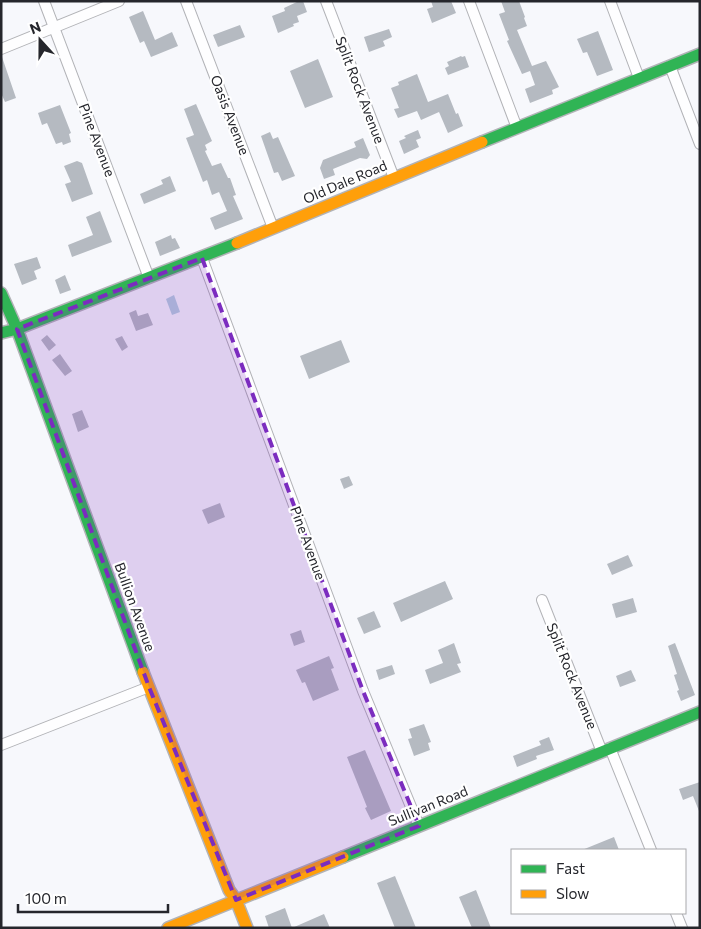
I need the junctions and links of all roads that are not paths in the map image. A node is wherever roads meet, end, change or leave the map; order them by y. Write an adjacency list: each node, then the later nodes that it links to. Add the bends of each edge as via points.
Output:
1 (44, 1): 7 (street, Pine Avenue)
2 (119, 1): 7 (street)
3 (186, 1): 15 (street, Oasis Avenue)
4 (326, 1): 14 (street, Split Rock Avenue)
5 (469, 1): 12 (street)
6 (610, 1): 11 (street)
7 (54, 28): 8 (street); 17 (street, Pine Avenue)
8 (1, 49)
9 (700, 54): 10 (street, Old Dale Road)
10 (670, 66): 11 (street, Old Dale Road); 13 (street)
11 (639, 78): 12 (street, Old Dale Road)
12 (517, 128): 14 (street, Old Dale Road)
13 (700, 144)
14 (394, 178): 15 (street, Old Dale Road)
15 (274, 228): 16 (street, Old Dale Road)
16 (202, 258): 17 (street, Old Dale Road); 26 (street, Pine Avenue, via 363,692)
17 (150, 278): 19 (street, Old Dale Road)
18 (1, 293): 19 (street, Bullion Avenue)
19 (17, 329): 20 (street, Old Dale Road); 22 (street, Bullion Avenue)
20 (1, 333)
21 (542, 600): 25 (street, Split Rock Avenue)
22 (149, 687): 24 (street); 28 (street, Bullion Avenue)
23 (700, 712): 25 (street, Sullivan Road)
24 (1, 745)
25 (606, 750): 26 (street, Sullivan Road); 27 (street, Split Rock Avenue)
26 (419, 826): 28 (street, Sullivan Road)
27 (651, 849)
28 (236, 900): 30 (street, Sullivan Road); 31 (street, Bullion Avenue)
29 (676, 914): 32 (street)
30 (168, 928)
31 (247, 928)
32 (682, 928)

